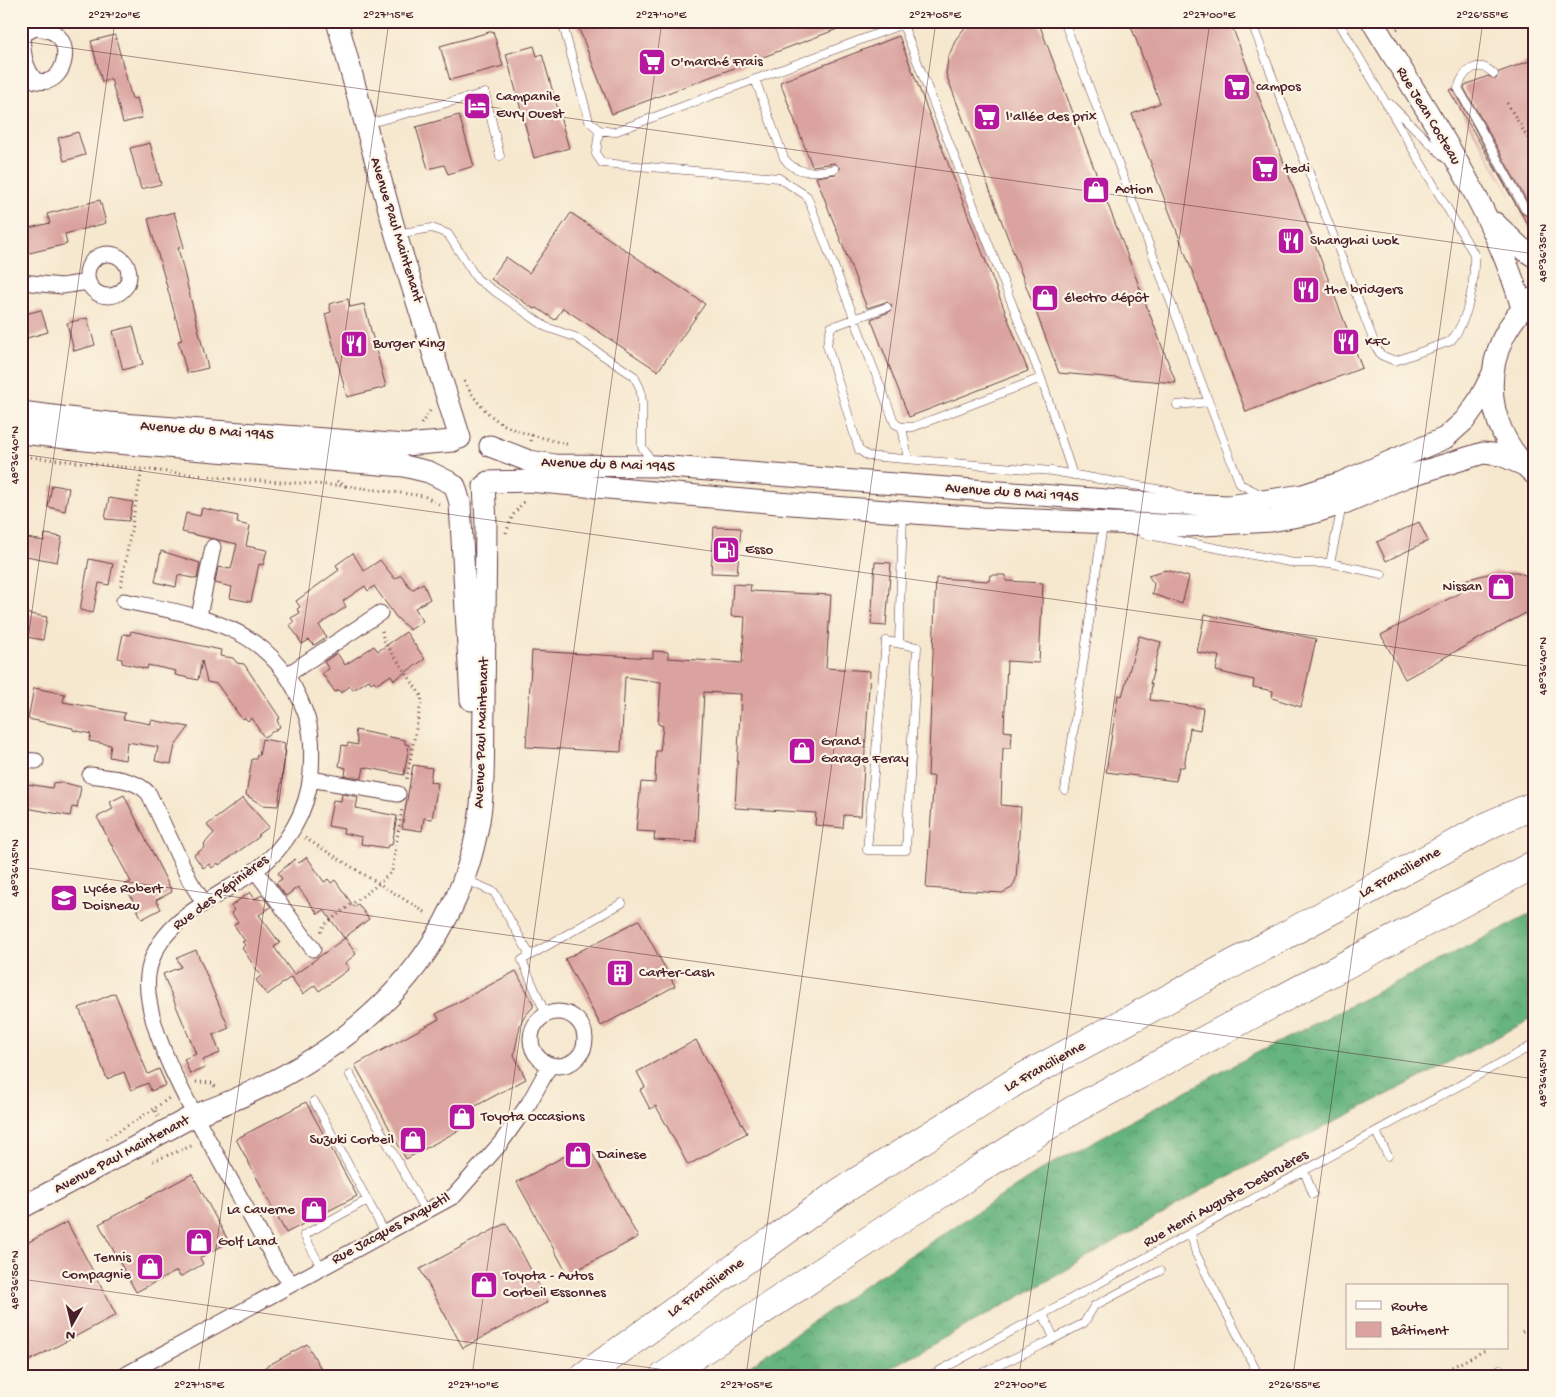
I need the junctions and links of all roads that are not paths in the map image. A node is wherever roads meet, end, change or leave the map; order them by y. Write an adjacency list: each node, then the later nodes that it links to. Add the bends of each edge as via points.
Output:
1 (337, 21): 12 (main road, Avenue Paul Maintenant)
2 (562, 21): 13 (lane, via 589,121)
3 (911, 21): 8 (lane)
4 (1064, 21): 27 (lane)
5 (1251, 21): 11 (lane, via 1376,347 1381,354 1396,361 1451,341 1455,336 1467,307 1474,254)
6 (1338, 21): 11 (lane)
7 (1372, 21): 16 (main road, Rue Jean Cocteau)
8 (903, 25): 10 (lane); 26 (lane)
9 (1494, 74): 18 (lane, via 1480,66 1471,69 1462,75 1458,88 1525,209)
10 (755, 79): 13 (lane, via 614,132); 15 (lane, via 788,165 809,172)
11 (1382, 96): 16 (lane)
12 (365, 124): 14 (lane, via 485,92); 19 (main road, Avenue Paul Maintenant)
13 (599, 130): 30 (lane, via 596,154 602,163 779,178 807,196 895,424)
14 (500, 156)
15 (835, 169)
16 (1467, 180): 17 (main road, Rue Jean Cocteau)
17 (1484, 211): 20 (main road, Rue Jean Cocteau, via 1515,243); 23 (main road, Rue Jean Cocteau)
18 (1535, 216)
19 (396, 234): 32 (main road, Avenue Paul Maintenant); 35 (lane, via 432,228 448,234 477,279 546,327 574,337 634,376 642,401 642,447)
20 (1535, 257)
21 (21, 282): 22 (street, via 62,286)
22 (88, 282)
23 (1528, 302): 25 (main road, Avenue du 8 Mai 1945, via 1504,335)
24 (887, 307): 34 (lane, via 831,326 827,345 859,450 868,456)
25 (1492, 375): 36 (main road, Avenue du 8 Mai 1945, via 1492,399 1498,423 1508,445); 42 (main road, Avenue du 8 Mai 1945, via 1465,420 1445,438 1340,483)
26 (1041, 378): 30 (lane, via 913,427); 39 (lane)
27 (1209, 402): 28 (lane); 42 (lane, via 1240,484)
28 (1177, 405)
29 (21, 412): 32 (main road, Avenue du 8 Mai 1945, via 108,423 405,445)
30 (902, 427): 34 (lane)
31 (21, 433): 40 (main road, Avenue du 8 Mai 1945, via 404,466 429,472)
32 (456, 440): 33 (main road, Avenue du 8 Mai 1945, via 476,437); 40 (main road, via 448,447 442,460 442,468)
33 (490, 446): 37 (main road, Avenue du 8 Mai 1945); 41 (main road, via 496,461 493,476)
34 (908, 460): 39 (lane)
35 (656, 466): 37 (main road, Avenue du 8 Mai 1945); 38 (main road, Avenue du 8 Mai 1945)
36 (1529, 470): 43 (main road, Avenue du 8 Mai 1945, via 1501,455 1483,453 1405,477)
37 (528, 471): 41 (main road, Avenue du 8 Mai 1945); 45 (main road, Avenue du 8 Mai 1945, via 778,503)
38 (721, 471): 44 (main road, Avenue du 8 Mai 1945); 45 (main road, via 882,494 896,501)
39 (1073, 475): 44 (lane, via 1169,491)
40 (452, 484): 41 (main road, Avenue du 8 Mai 1945, via 470,490); 74 (main road, Avenue Paul Maintenant, via 460,503 474,759 473,788 463,846 454,874 405,959 371,999 298,1052 219,1094)
41 (486, 484): 64 (main road, Avenue Paul Maintenant, via 482,791)
42 (1273, 501): 44 (main road, Avenue du 8 Mai 1945)
43 (1342, 504): 46 (main road, Avenue du 8 Mai 1945, via 1290,518 1230,525); 48 (lane)
44 (1209, 506)
45 (903, 512): 46 (main road, Avenue du 8 Mai 1945); 53 (lane)
46 (1102, 524): 48 (lane, via 1294,563); 58 (lane)
47 (212, 547): 52 (street)
48 (1330, 563): 49 (lane)
49 (1382, 574)
50 (124, 601): 52 (street, Rue des Pépinières)
51 (380, 612): 54 (street)
52 (199, 616): 54 (street, Rue des Pépinières, via 229,626 248,637)
53 (899, 643): 53 (lane, via 886,641 867,850 906,850 917,647)
54 (287, 675): 56 (street, Rue des Pépinières, via 307,717 311,738)
55 (90, 775): 65 (street, via 144,788)
56 (310, 779): 59 (street); 63 (street, Rue des Pépinières, via 301,813 292,830 269,859)
57 (1535, 786): 61 (highway, via 1507,802)
58 (1065, 790)
59 (398, 794)
60 (1535, 805): 61 (highway, La Francilienne)
61 (1492, 823): 89 (highway, La Francilienne, via 1018,1080 840,1192)
62 (1535, 864): 90 (highway, via 1073,1110)
63 (255, 870): 65 (street, Rue des Pépinières); 67 (street)
64 (464, 879): 68 (lane, via 494,892); 74 (main road, Avenue Paul Maintenant, via 417,967 381,1008 336,1044 284,1074 224,1105)
65 (204, 903): 74 (street, Rue des Pépinières, via 173,926 160,943 152,957 147,990 149,1010)
66 (622, 903): 68 (lane)
67 (314, 949)
68 (530, 955): 69 (lane, via 522,960)
69 (546, 1015): 71 (street, via 532,1030 531,1041 534,1051); 71 (street, via 556,1012 571,1016 582,1026 585,1036 584,1047 574,1061 565,1065)
70 (1535, 1044): 75 (lane, Rue Henri Auguste Desbruères)
71 (550, 1064): 81 (street, Rue Jacques Anquetil, via 529,1103 500,1144 454,1196)
72 (350, 1075): 81 (lane)
73 (314, 1102): 79 (lane)
74 (195, 1115): 80 (main road, Avenue Paul Maintenant); 86 (street, via 279,1268)
75 (1376, 1132): 76 (lane); 77 (lane, Rue Henri Auguste Desbruères)
76 (1388, 1156)
77 (1304, 1171): 78 (lane); 83 (lane, Rue Henri Auguste Desbruères)
78 (1313, 1194)
79 (367, 1200): 82 (lane); 84 (lane, via 304,1235)
80 (21, 1208)
81 (426, 1211): 82 (street, Rue Jacques Anquetil)
82 (385, 1233): 84 (street, Rue Jacques Anquetil)
83 (1190, 1234): 87 (lane, Rue Henri Auguste Desbruères); 97 (lane, via 1196,1254)
84 (321, 1267): 86 (street, Rue Jacques Anquetil)
85 (1160, 1271): 88 (lane, via 1094,1306 1084,1324)
86 (291, 1283): 91 (street, Rue Jacques Anquetil)
87 (1043, 1314): 88 (lane); 95 (lane, Rue Henri Auguste Desbruères)
88 (1054, 1338): 96 (lane)
89 (628, 1344): 92 (highway, via 598,1350); 93 (highway, La Francilienne)
90 (690, 1366): 94 (highway)
91 (123, 1376)
92 (563, 1376)
93 (584, 1376)
94 (664, 1376)
95 (930, 1376)
96 (975, 1376)
97 (1259, 1376)

